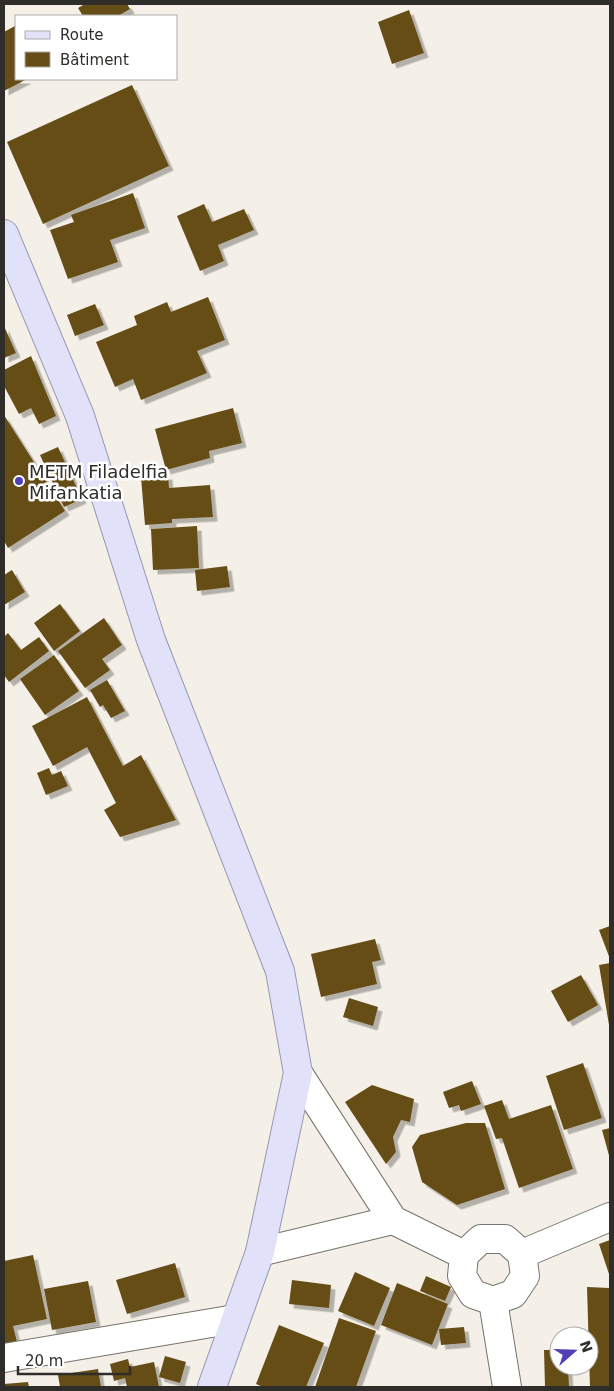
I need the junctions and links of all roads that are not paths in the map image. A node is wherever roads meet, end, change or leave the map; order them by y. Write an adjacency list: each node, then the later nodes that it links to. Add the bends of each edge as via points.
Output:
1 (4, 234): 2 (main road, via 80,416 151,640 280,971)
2 (298, 1073): 4 (street); 5 (main road)
3 (610, 1217): 6 (street)
4 (394, 1220): 5 (street); 7 (street)
5 (260, 1252): 9 (main road)
6 (522, 1254): 7 (street, via 505,1239 481,1239); 8 (street, via 525,1276 513,1294)
7 (464, 1255): 8 (street, via 462,1276 473,1294)
8 (493, 1301): 12 (street)
9 (235, 1319): 10 (street); 11 (main road)
10 (4, 1358)
11 (212, 1387)
12 (507, 1387)

